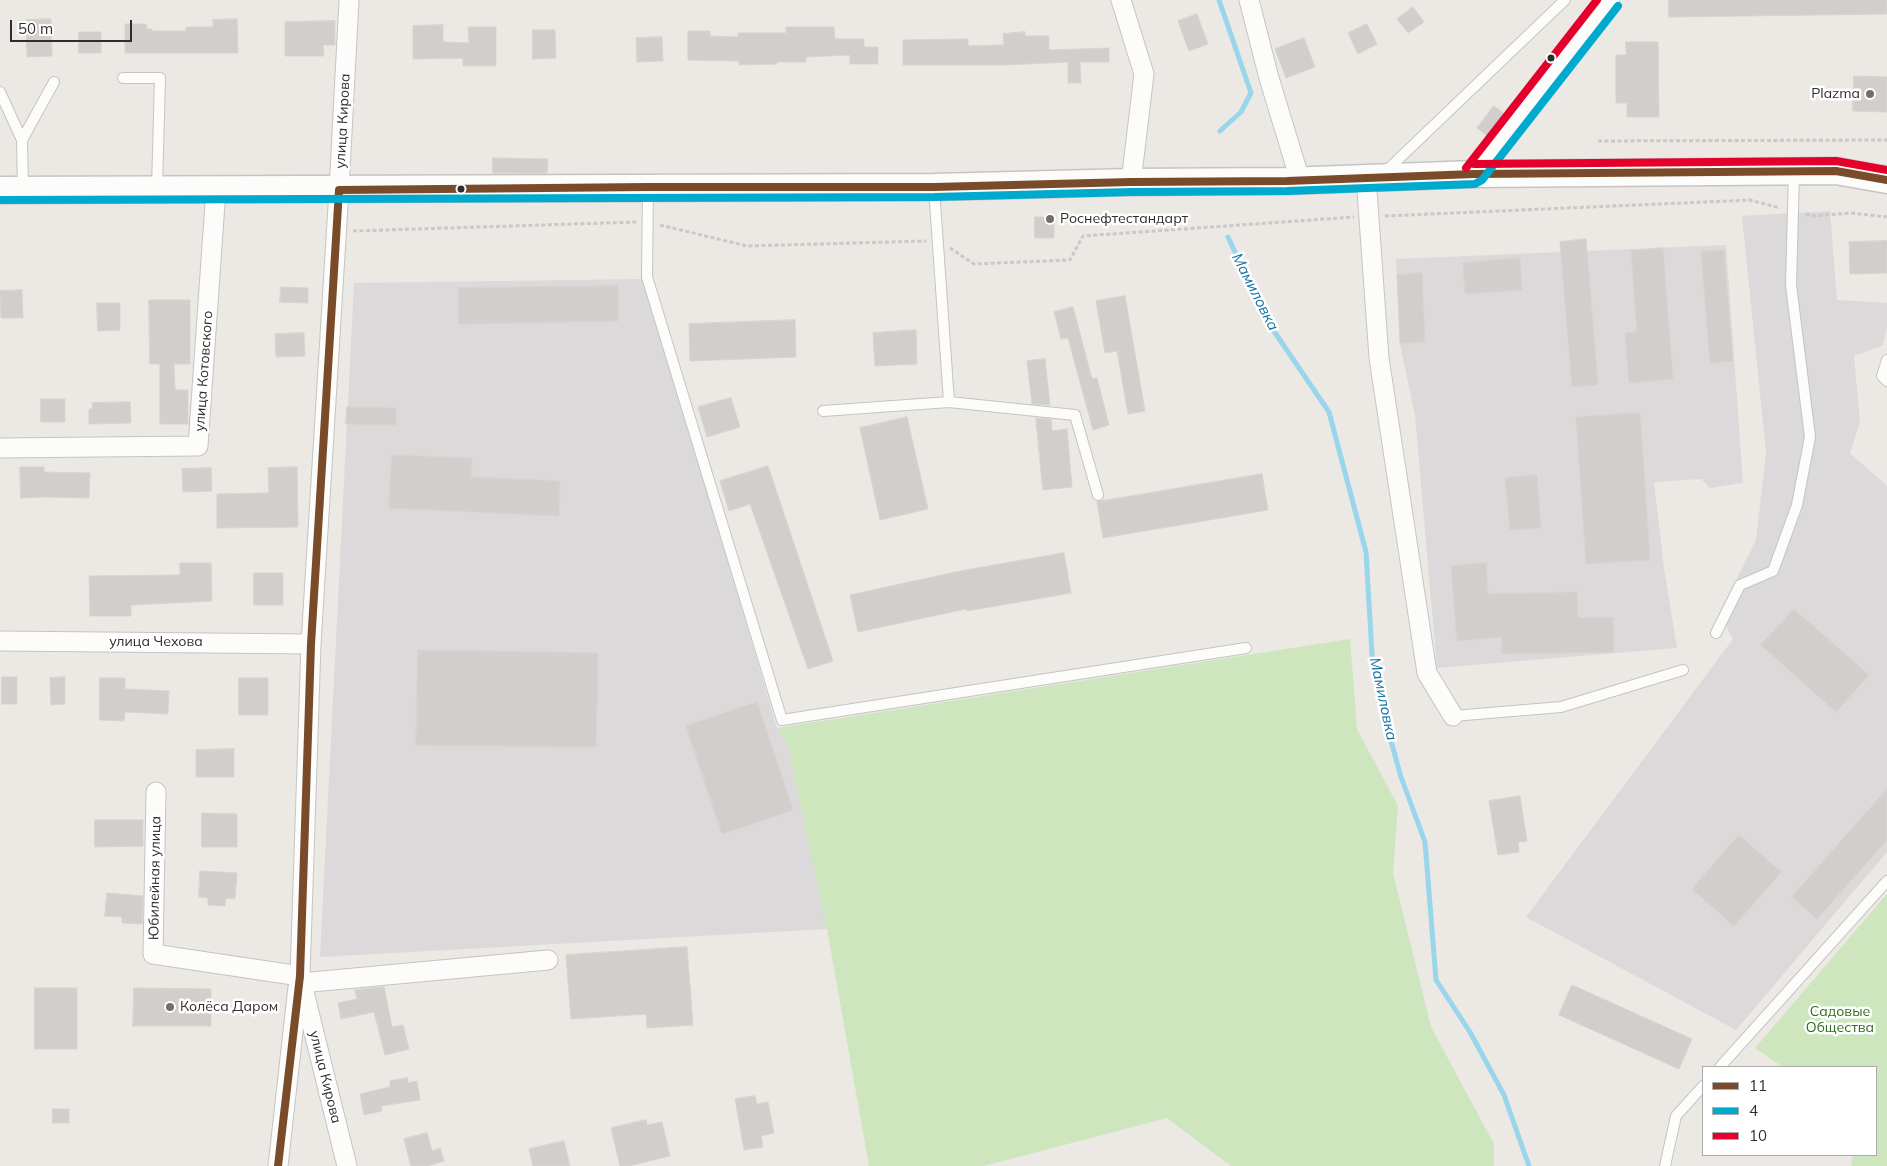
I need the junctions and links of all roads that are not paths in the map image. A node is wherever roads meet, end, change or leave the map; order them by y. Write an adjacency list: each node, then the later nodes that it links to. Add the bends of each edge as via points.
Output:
1 (348, 0): 21 (street, улица Кирова)
2 (1121, 0): 15 (street, via 1144,74)
3 (1249, 0): 13 (street)
4 (1565, 0): 12 (lane)
5 (1610, 0): 11 (street)
6 (123, 78): 18 (lane, via 160,78)
7 (54, 82): 9 (lane)
8 (0, 92): 9 (lane)
9 (22, 140): 20 (lane)
10 (1794, 171): 11 (street); 14 (street, via 1836,171); 28 (lane, via 1791,285 1810,437 1796,505 1773,571 1740,585)
11 (1474, 174): 12 (street)
12 (1373, 177): 13 (street); 33 (street, via 1369,216 1379,358 1427,673)
13 (1300, 180): 15 (street)
14 (1887, 180)
15 (1130, 182): 17 (street)
16 (648, 187): 17 (street); 21 (street); 31 (lane, via 647,277 782,720)
17 (934, 187): 24 (lane)
18 (157, 189): 19 (street); 20 (street)
19 (216, 189): 21 (street); 26 (street, улица Котовского, via 198,446)
20 (11, 190)
21 (339, 190): 30 (street, улица Кирова)
22 (1887, 360): 23 (lane, via 1882,376)
23 (1887, 381)
24 (949, 402): 25 (lane); 27 (lane, via 1075,415)
25 (823, 411)
26 (0, 448)
27 (1098, 495)
28 (1716, 633)
29 (0, 641): 30 (street, улица Чехова)
30 (311, 644): 37 (street, улица Кирова)
31 (1246, 648)
32 (1683, 670): 33 (lane, via 1561,707)
33 (1453, 716)
34 (156, 792): 37 (street, Юбилейная улица, via 154,954)
35 (1887, 881): 38 (lane)
36 (548, 960): 37 (street)
37 (300, 979): 40 (street); 41 (street, улица Кирова)
38 (1721, 1066)
39 (1702, 1087): 42 (lane, via 1676,1116)
40 (278, 1166)
41 (348, 1166)
42 (1664, 1166)

